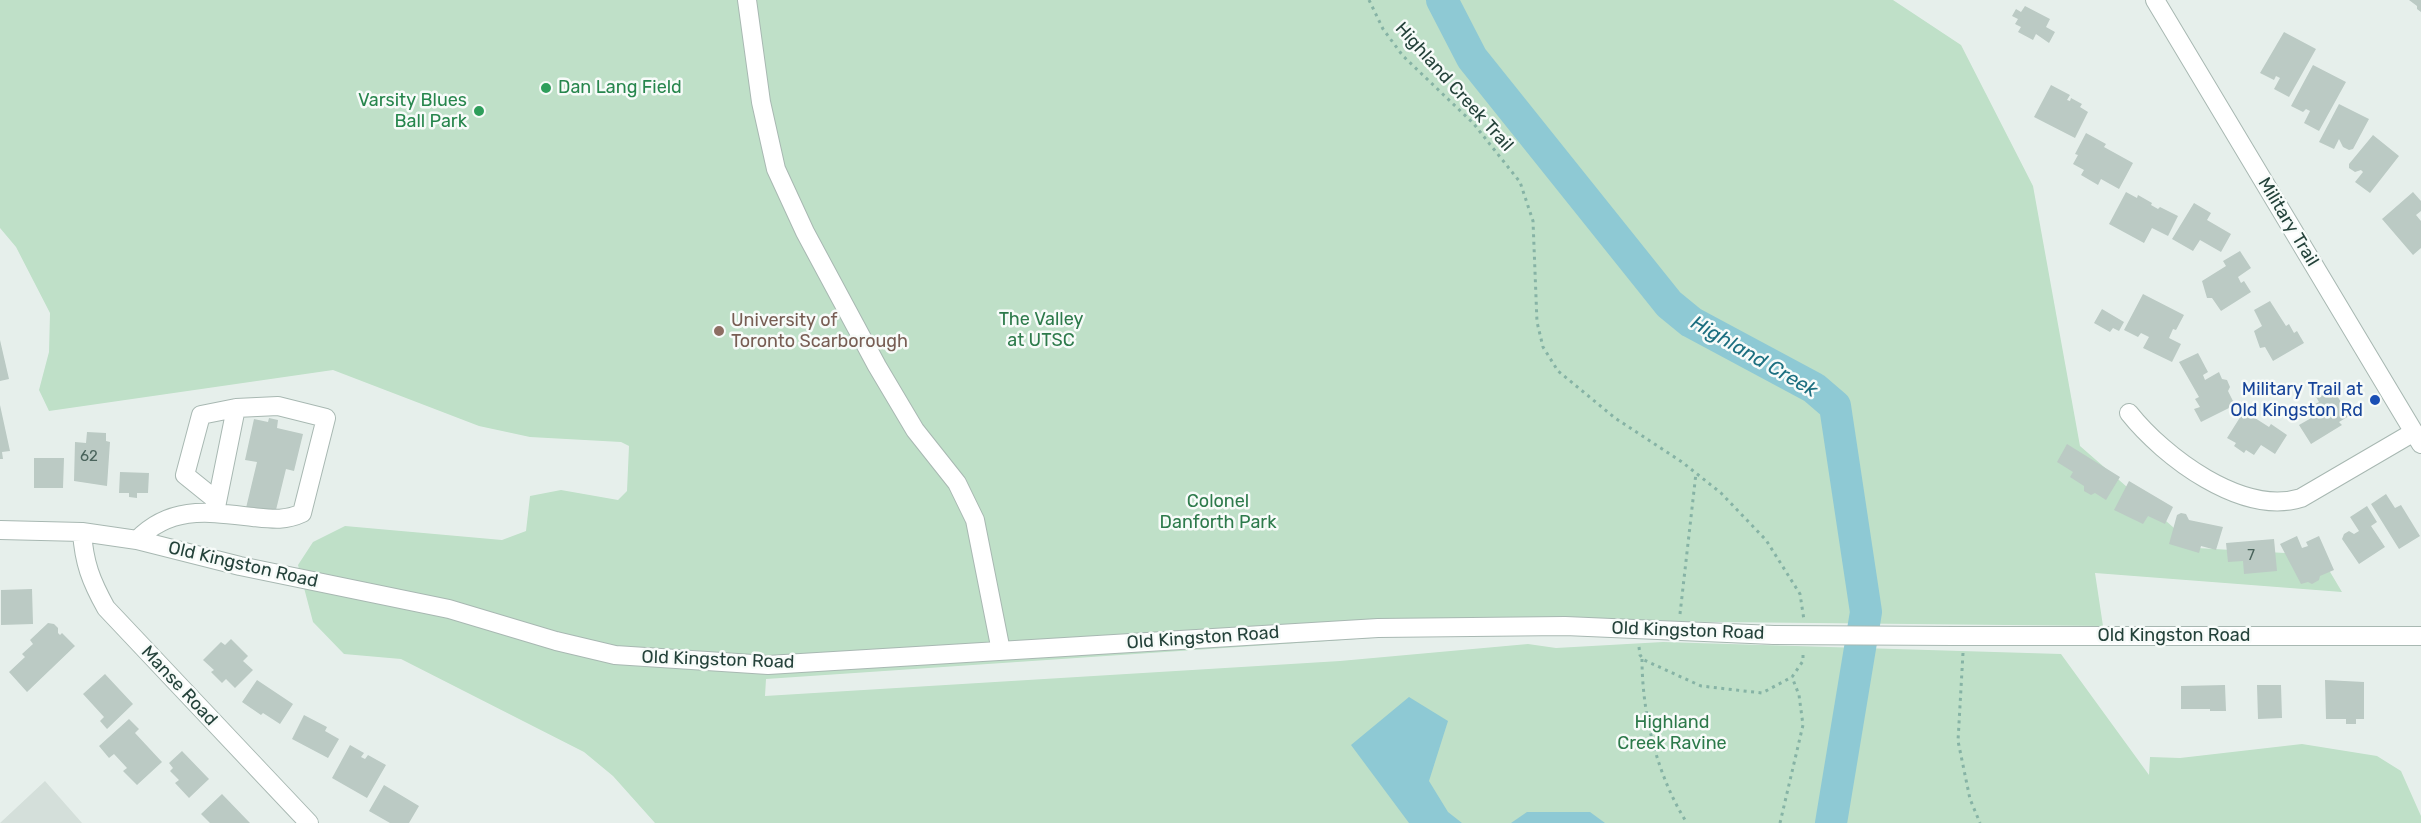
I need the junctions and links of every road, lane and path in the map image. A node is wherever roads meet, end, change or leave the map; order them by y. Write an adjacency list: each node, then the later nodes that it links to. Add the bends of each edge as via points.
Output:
1 (747, 0): 14 (street, via 761,102 776,169 805,232 878,366 915,430 957,483 975,520)
2 (1369, 0): 11 (path, Highland Creek Trail, via 1383,29 1403,56 1473,123 1520,182 1533,221 1537,322 1543,347 1558,371 1615,418 1696,472)
3 (2156, 0): 6 (street, Military Trail)
4 (236, 408): 7 (street); 7 (street, via 201,415 185,475); 7 (street, via 278,406 326,418 302,513 281,520)
5 (2129, 413): 6 (street, via 2146,434 2218,487 2264,501 2301,498)
6 (2418, 438)
7 (216, 506): 10 (street, via 167,517 150,526)
8 (0, 530): 9 (street, Old Kingston Road)
9 (82, 532): 10 (street, Old Kingston Road); 17 (street, Manse Road, via 91,581 106,608)
10 (137, 540): 14 (street, Old Kingston Road, via 240,566 449,609 615,655 768,665)
11 (1678, 631): 12 (street, Old Kingston Road, bridge); 14 (street, Old Kingston Road, via 1565,626 1378,628)
12 (1959, 636): 13 (street, Old Kingston Road); 20 (path, via 1958,741 1970,799)
13 (2421, 636)
14 (1001, 651)
15 (1642, 659): 18 (path, via 1658,767)
16 (1792, 677): 19 (path, via 1803,725)
17 (309, 823)
18 (1686, 823)
19 (1780, 823)
20 (1980, 823)

